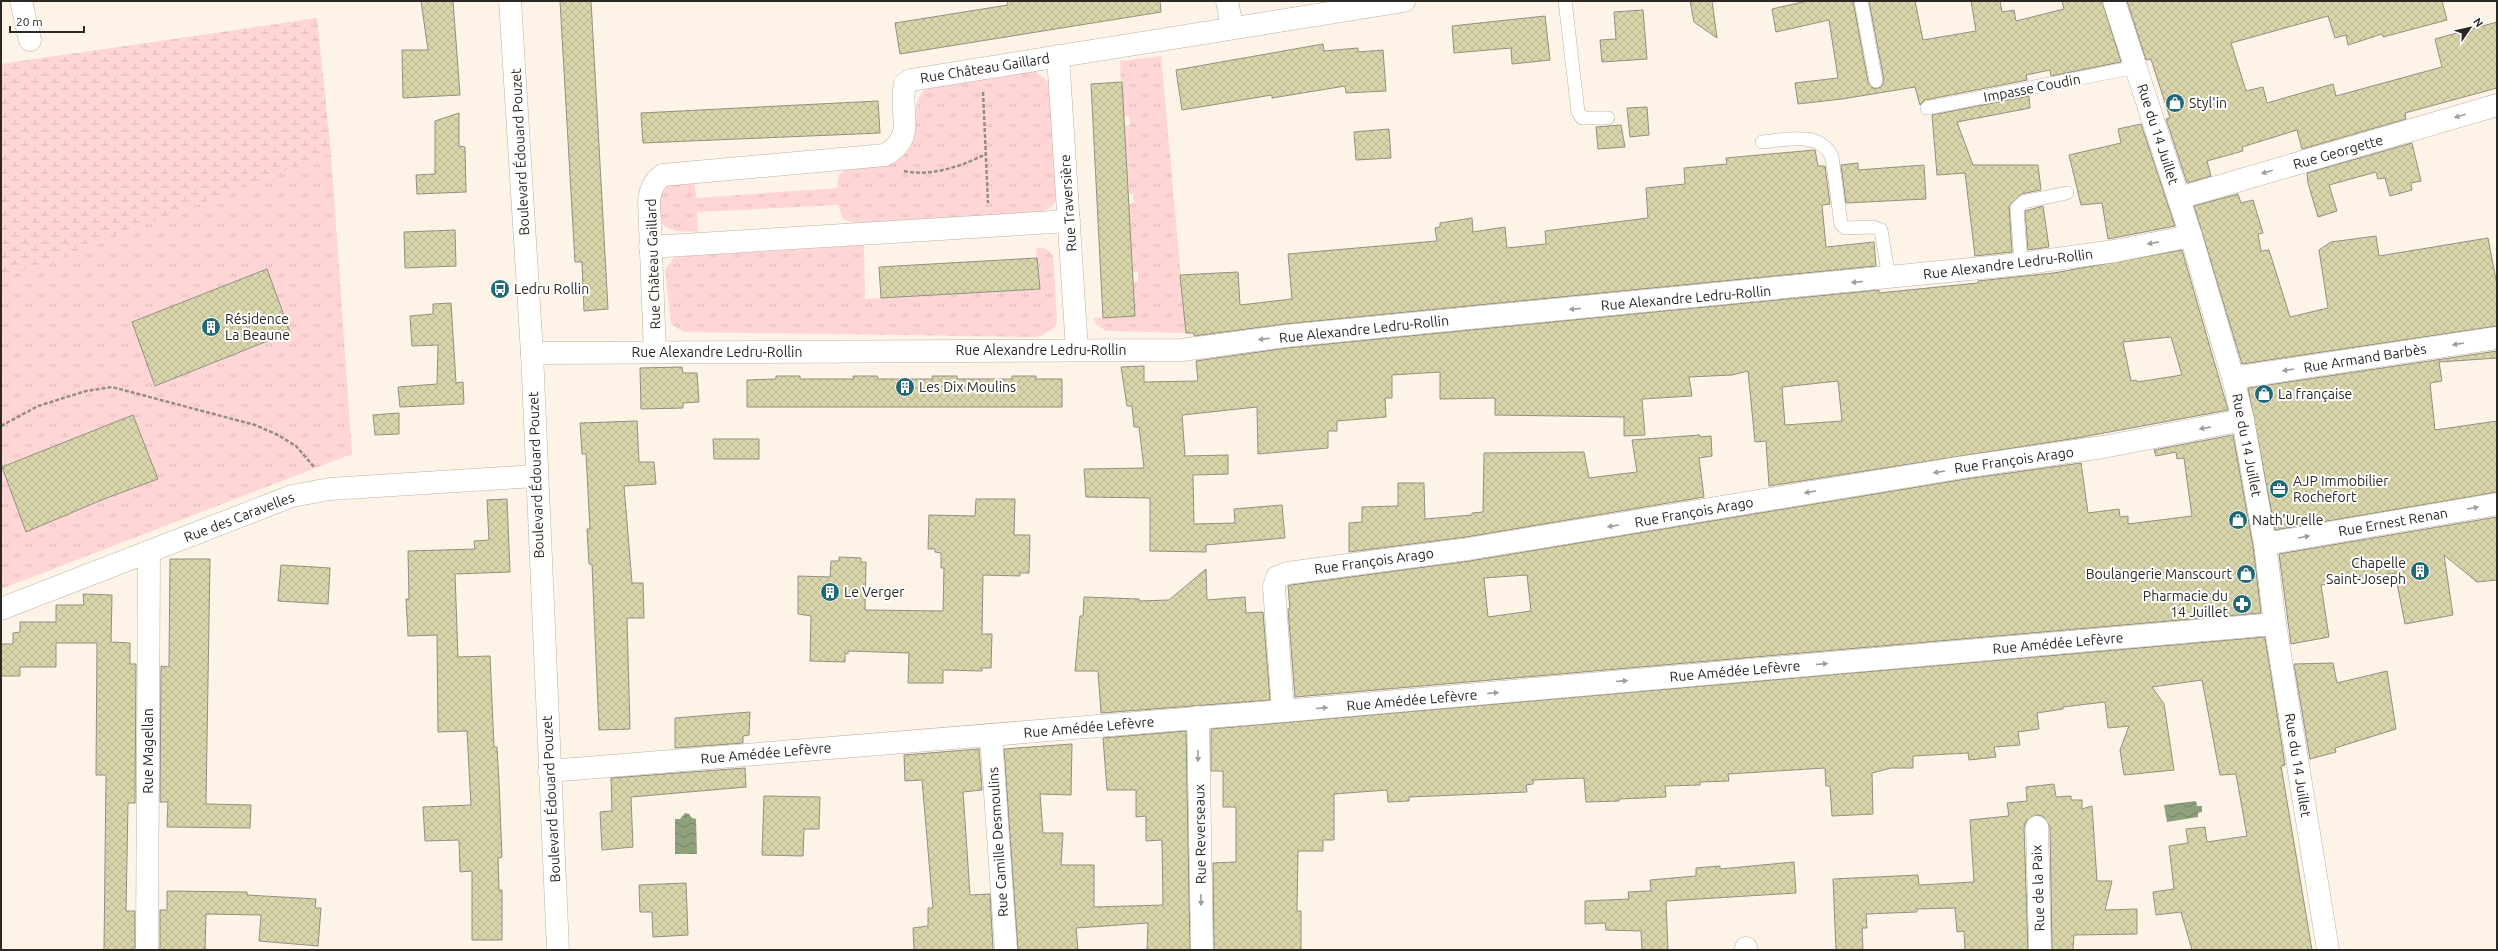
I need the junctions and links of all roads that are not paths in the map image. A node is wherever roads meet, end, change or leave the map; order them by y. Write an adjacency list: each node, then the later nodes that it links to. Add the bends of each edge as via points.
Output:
1 (21, 1): 9 (street)
2 (510, 1): 27 (street, Boulevard Édouard Pouzet)
3 (1227, 1): 8 (street)
4 (1404, 1): 8 (street, Rue Château Gaillard)
5 (1565, 1): 15 (lane, via 1578,112 1582,118)
6 (1861, 1): 12 (lane)
7 (2114, 1): 11 (street, Rue du 14 Juillet)
8 (1232, 27): 10 (street, Rue Château Gaillard)
9 (30, 40)
10 (1058, 56): 19 (street, Rue Traversière); 21 (street, Rue Château Gaillard, via 911,80 905,84 903,94 905,132 902,140 885,155 663,175 651,188)
11 (2136, 67): 14 (lane, Impasse Coudin); 18 (street, Rue du 14 Juillet)
12 (1876, 81)
13 (2497, 105): 18 (street, Rue Georgette, one-way to 18)
14 (1927, 108)
15 (1608, 118)
16 (1762, 142): 23 (lane, via 1807,139 1819,142 1828,149 1832,157 1841,224 1845,228 1873,227 1881,230)
17 (2067, 193): 22 (lane, via 2023,202 2016,208)
18 (2178, 198): 20 (street, Rue du 14 Juillet)
19 (1069, 221): 21 (street); 25 (street, Rue Traversière)
20 (2191, 236): 22 (street, Rue Alexandre Ledru-Rollin, one-way to 22, via 2115,251); 28 (street, Rue du 14 Juillet)
21 (650, 247): 26 (street, Rue Château Gaillard)
22 (2021, 264): 23 (street, Rue Alexandre Ledru-Rollin)
23 (1889, 279): 25 (street, Rue Alexandre Ledru-Rollin, one-way to 25, via 1286,336 1182,350)
24 (2497, 338): 28 (street, Rue Armand Barbès, one-way to 28)
25 (1077, 350): 26 (street, Rue Alexandre Ledru-Rollin)
26 (655, 352): 27 (street, Rue Alexandre Ledru-Rollin)
27 (532, 353): 30 (street, Boulevard Édouard Pouzet)
28 (2233, 378): 29 (street, Rue du 14 Juillet)
29 (2243, 420): 32 (street, Rue du 14 Juillet); 36 (street, Rue François Arago, one-way to 36, via 2104,447 1483,546 1288,573 1278,577 1274,587)
30 (536, 476): 33 (street, Rue des Caravelles, via 330,489 292,496); 39 (street, Boulevard Édouard Pouzet)
31 (2497, 504): 32 (street, Rue Ernest Renan, one-way to 31)
32 (2265, 544): 35 (street, Rue du 14 Juillet)
33 (149, 552): 34 (street, Rue des Caravelles); 41 (street, Rue Magellan)
34 (1, 609)
35 (2275, 624): 36 (street, Rue Amédée Lefèvre, one-way to 35); 46 (street, Rue du 14 Juillet)
36 (1283, 711): 37 (street, Rue Amédée Lefèvre)
37 (1198, 717): 38 (street, Rue Amédée Lefèvre); 44 (street, Rue Reverseaux, one-way to 44)
38 (991, 735): 39 (street, Rue Amédée Lefèvre); 43 (street, Rue Camille Desmoulins)
39 (549, 771): 42 (street, Boulevard Édouard Pouzet)
40 (2037, 827): 45 (street, Rue de la Paix)
41 (146, 950)
42 (558, 950)
43 (1006, 950)
44 (1202, 950)
45 (2040, 950)
46 (2328, 950)

